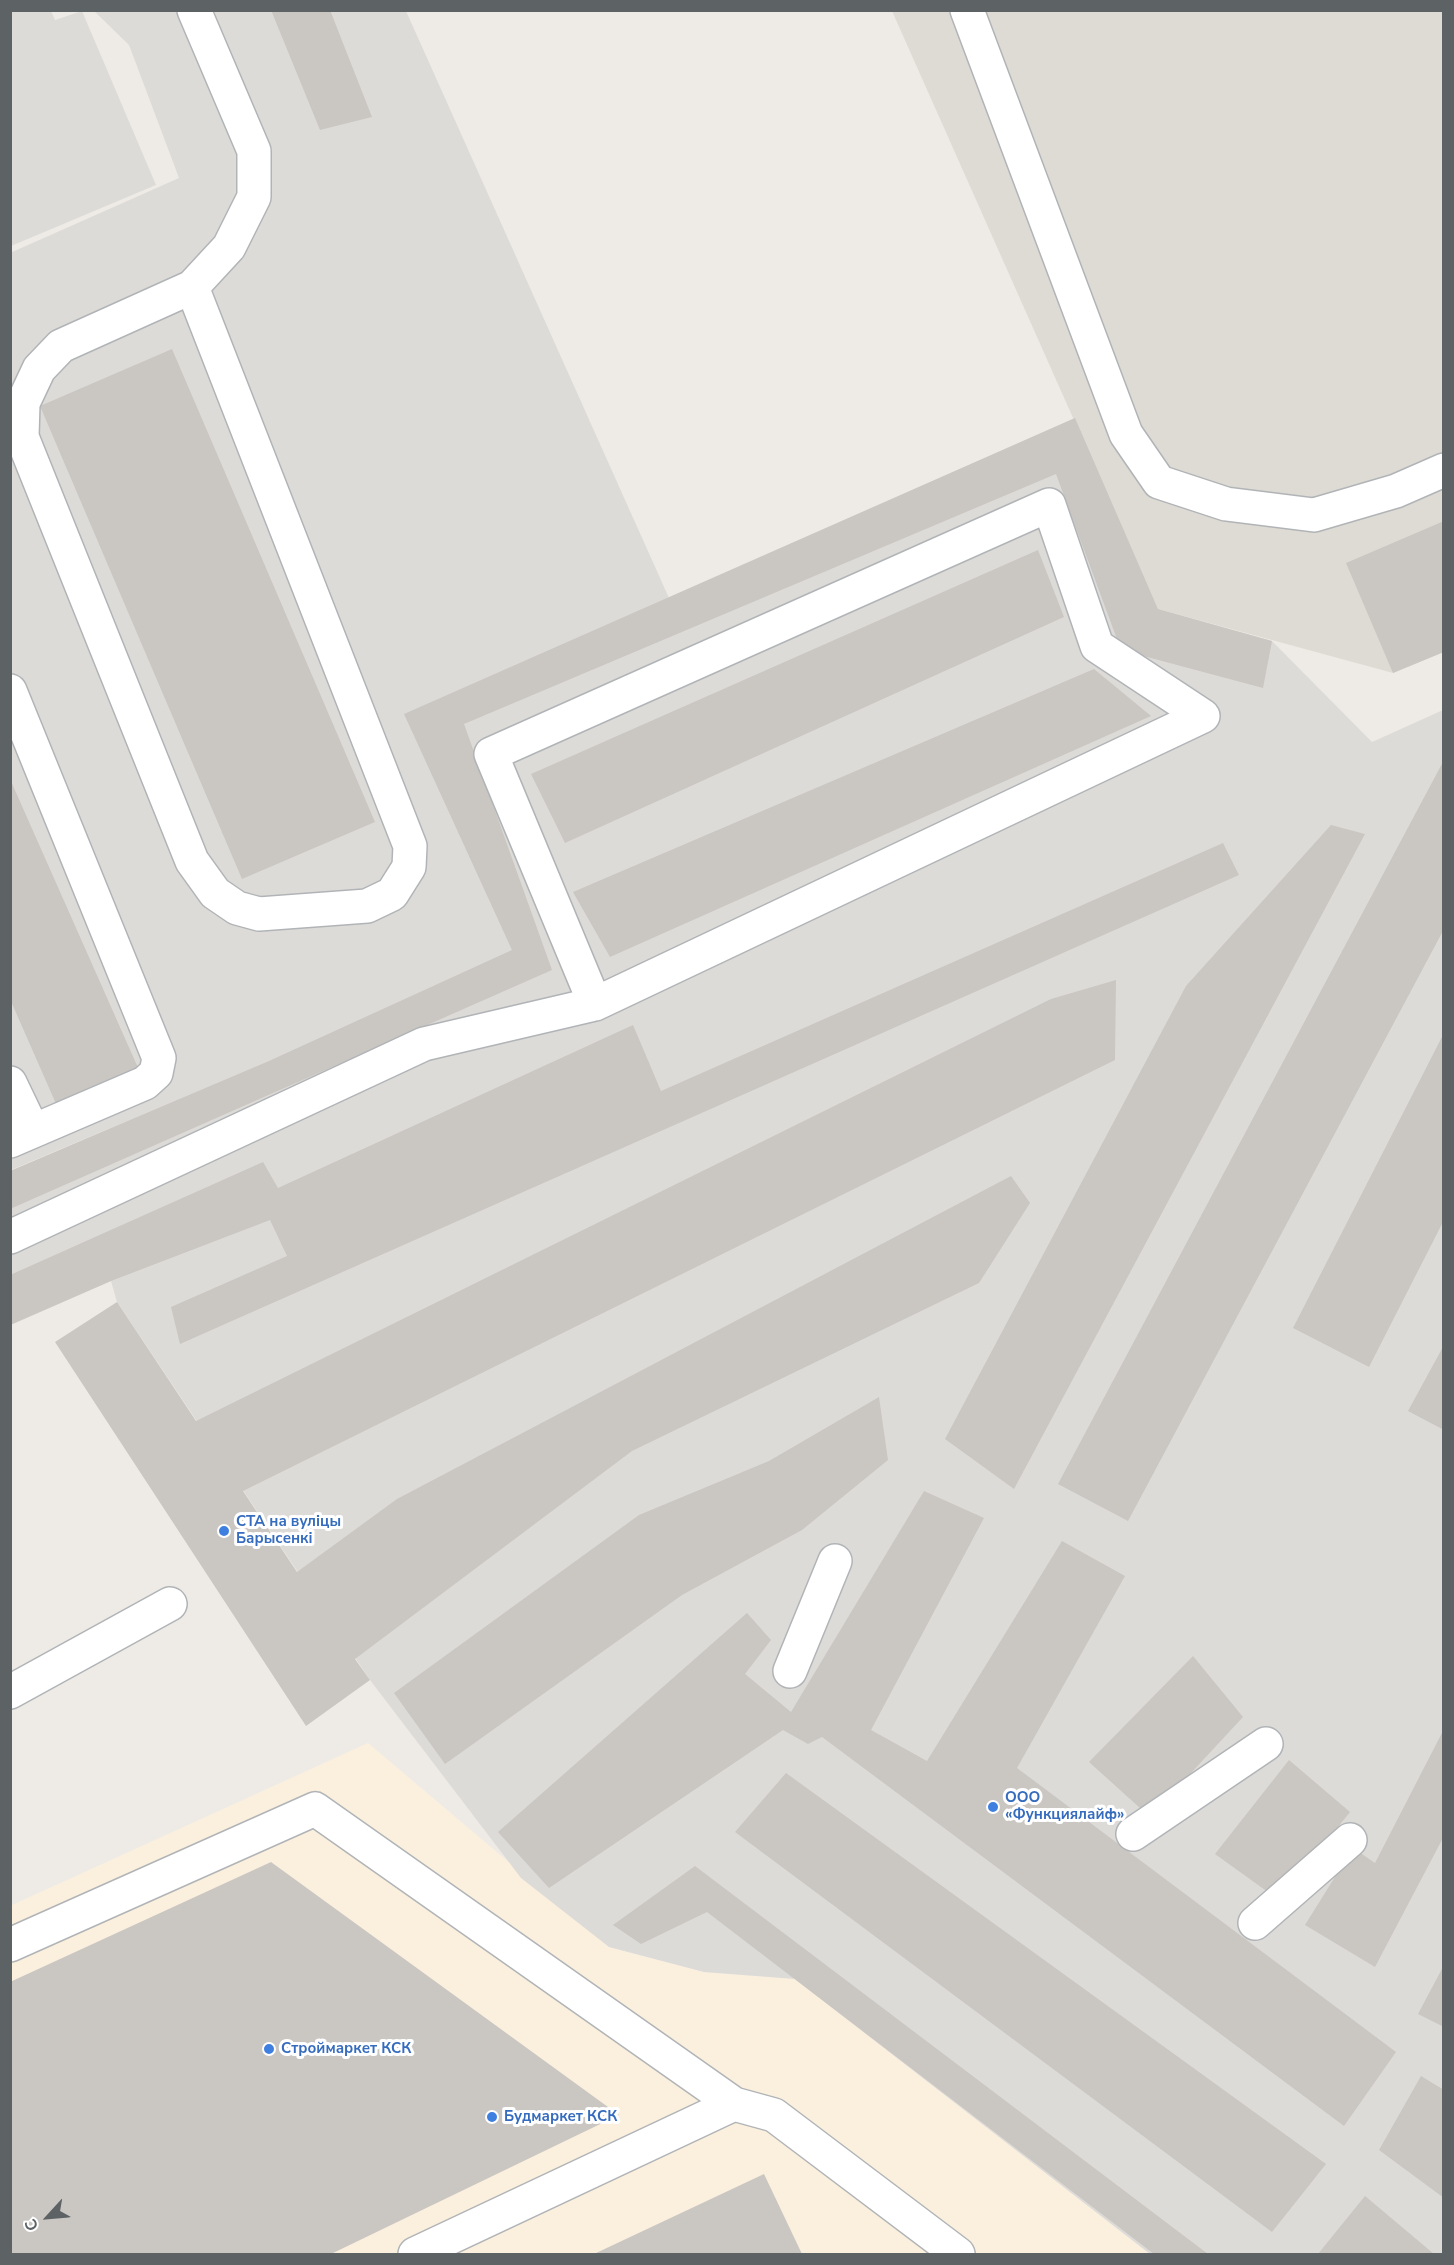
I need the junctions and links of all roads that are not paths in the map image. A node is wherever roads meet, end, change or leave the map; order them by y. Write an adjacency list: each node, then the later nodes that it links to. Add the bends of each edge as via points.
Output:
1 (194, 10): 3 (lane, via 254,151 254,197 229,247)
2 (967, 10): 4 (lane, via 1126,434 1160,482 1226,504 1314,515 1396,491)
3 (192, 287): 3 (lane, via 410,846 409,867 392,894 368,906 259,914 237,908 215,893 192,861 22,437 23,403 39,369 61,346)
4 (1443, 470)
5 (10, 691): 8 (lane, via 159,1058 156,1073 145,1083)
6 (595, 1004): 6 (lane, via 1203,716 1097,646 1049,505 491,754); 9 (lane, via 424,1044)
7 (10, 1083): 8 (lane)
8 (22, 1136)
9 (10, 1237)
10 (835, 1561): 12 (lane)
11 (171, 1604): 13 (lane)
12 (790, 1671)
13 (10, 1692)
14 (1266, 1744): 15 (lane)
15 (1133, 1834)
16 (1350, 1840): 17 (lane)
17 (1255, 1923)
18 (10, 1945): 19 (lane, via 315,1809)
19 (734, 2104): 20 (lane); 21 (lane, via 774,2115)
20 (415, 2254)
21 (958, 2254)

